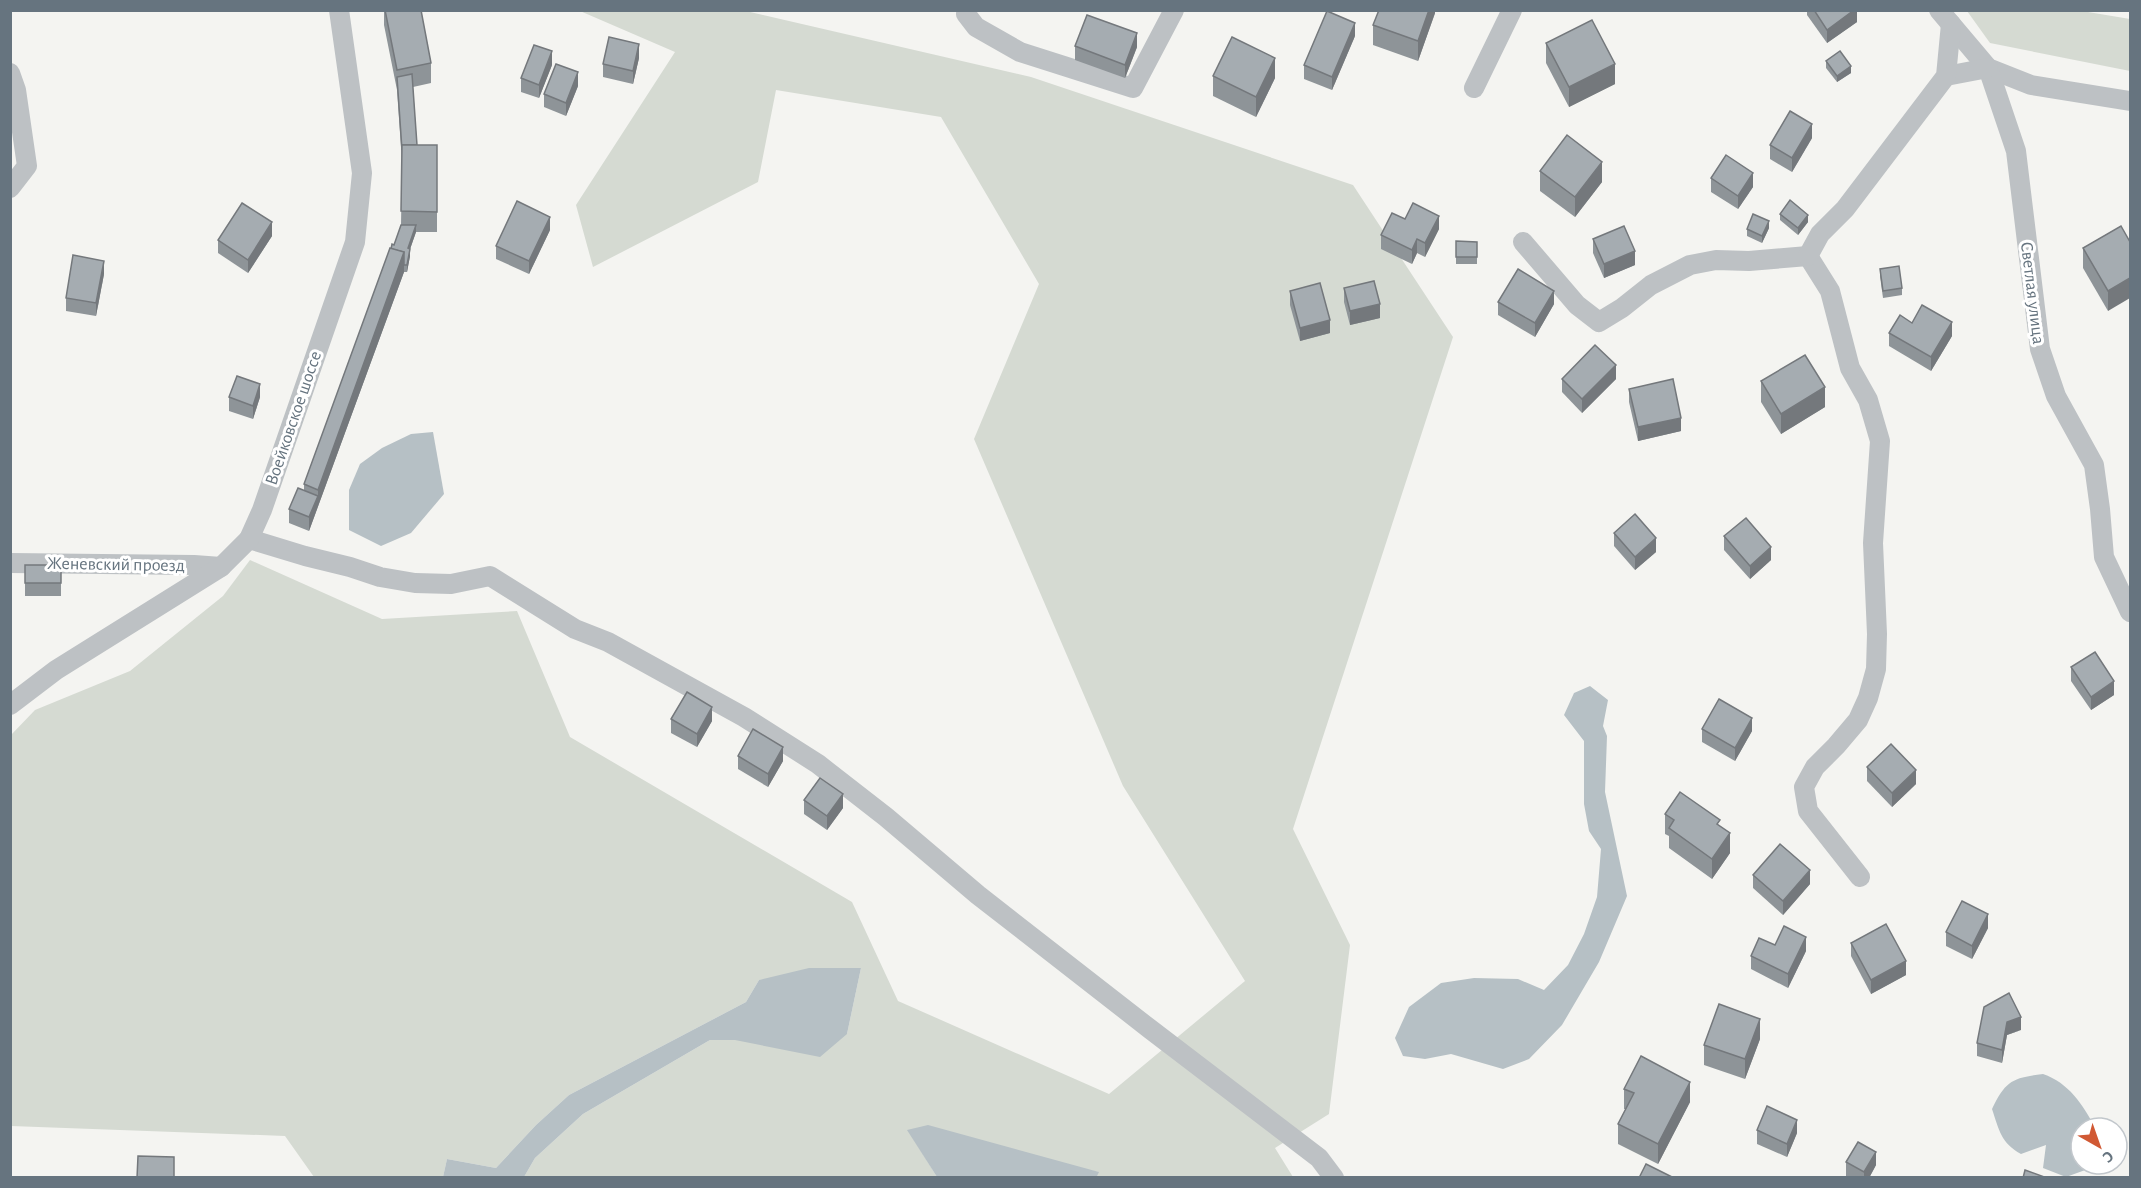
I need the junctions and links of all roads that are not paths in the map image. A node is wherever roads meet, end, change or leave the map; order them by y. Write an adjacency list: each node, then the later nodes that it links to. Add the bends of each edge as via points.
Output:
1 (339, 10): 14 (street, Воейковское шоссе, via 362,173 355,242)
2 (967, 10): 3 (street, via 976,27 1020,51 1133,88)
3 (1174, 10)
4 (1512, 10): 9 (street)
5 (1945, 17): 6 (street); 8 (street)
6 (1988, 68): 8 (street); 10 (street, via 2031,85); 17 (street, Светлая улица, via 2016,152 2040,349 2056,396 2094,465 2104,557)
7 (10, 73): 11 (street, via 27,166)
8 (1946, 76): 13 (street, via 1845,208 1820,234)
9 (1474, 88)
10 (2130, 101)
11 (10, 188)
12 (1523, 242): 13 (street, via 1577,304 1599,322 1651,285 1690,264)
13 (1808, 256): 19 (street, via 1830,291 1850,368 1868,400 1880,441 1873,543 1876,669 1858,720 1815,767 1804,787 1808,811)
14 (249, 539): 16 (street, Воейковское шоссе); 20 (street, via 380,577 415,583 451,584 490,576 575,629 608,642 744,717 818,764 886,817 978,895 1319,1158)
15 (10, 562): 16 (street, Женевский проезд)
16 (221, 567): 18 (street, Воейковское шоссе, via 56,670)
17 (2130, 612)
18 (10, 705)
19 (1860, 877)
20 (1334, 1178)

